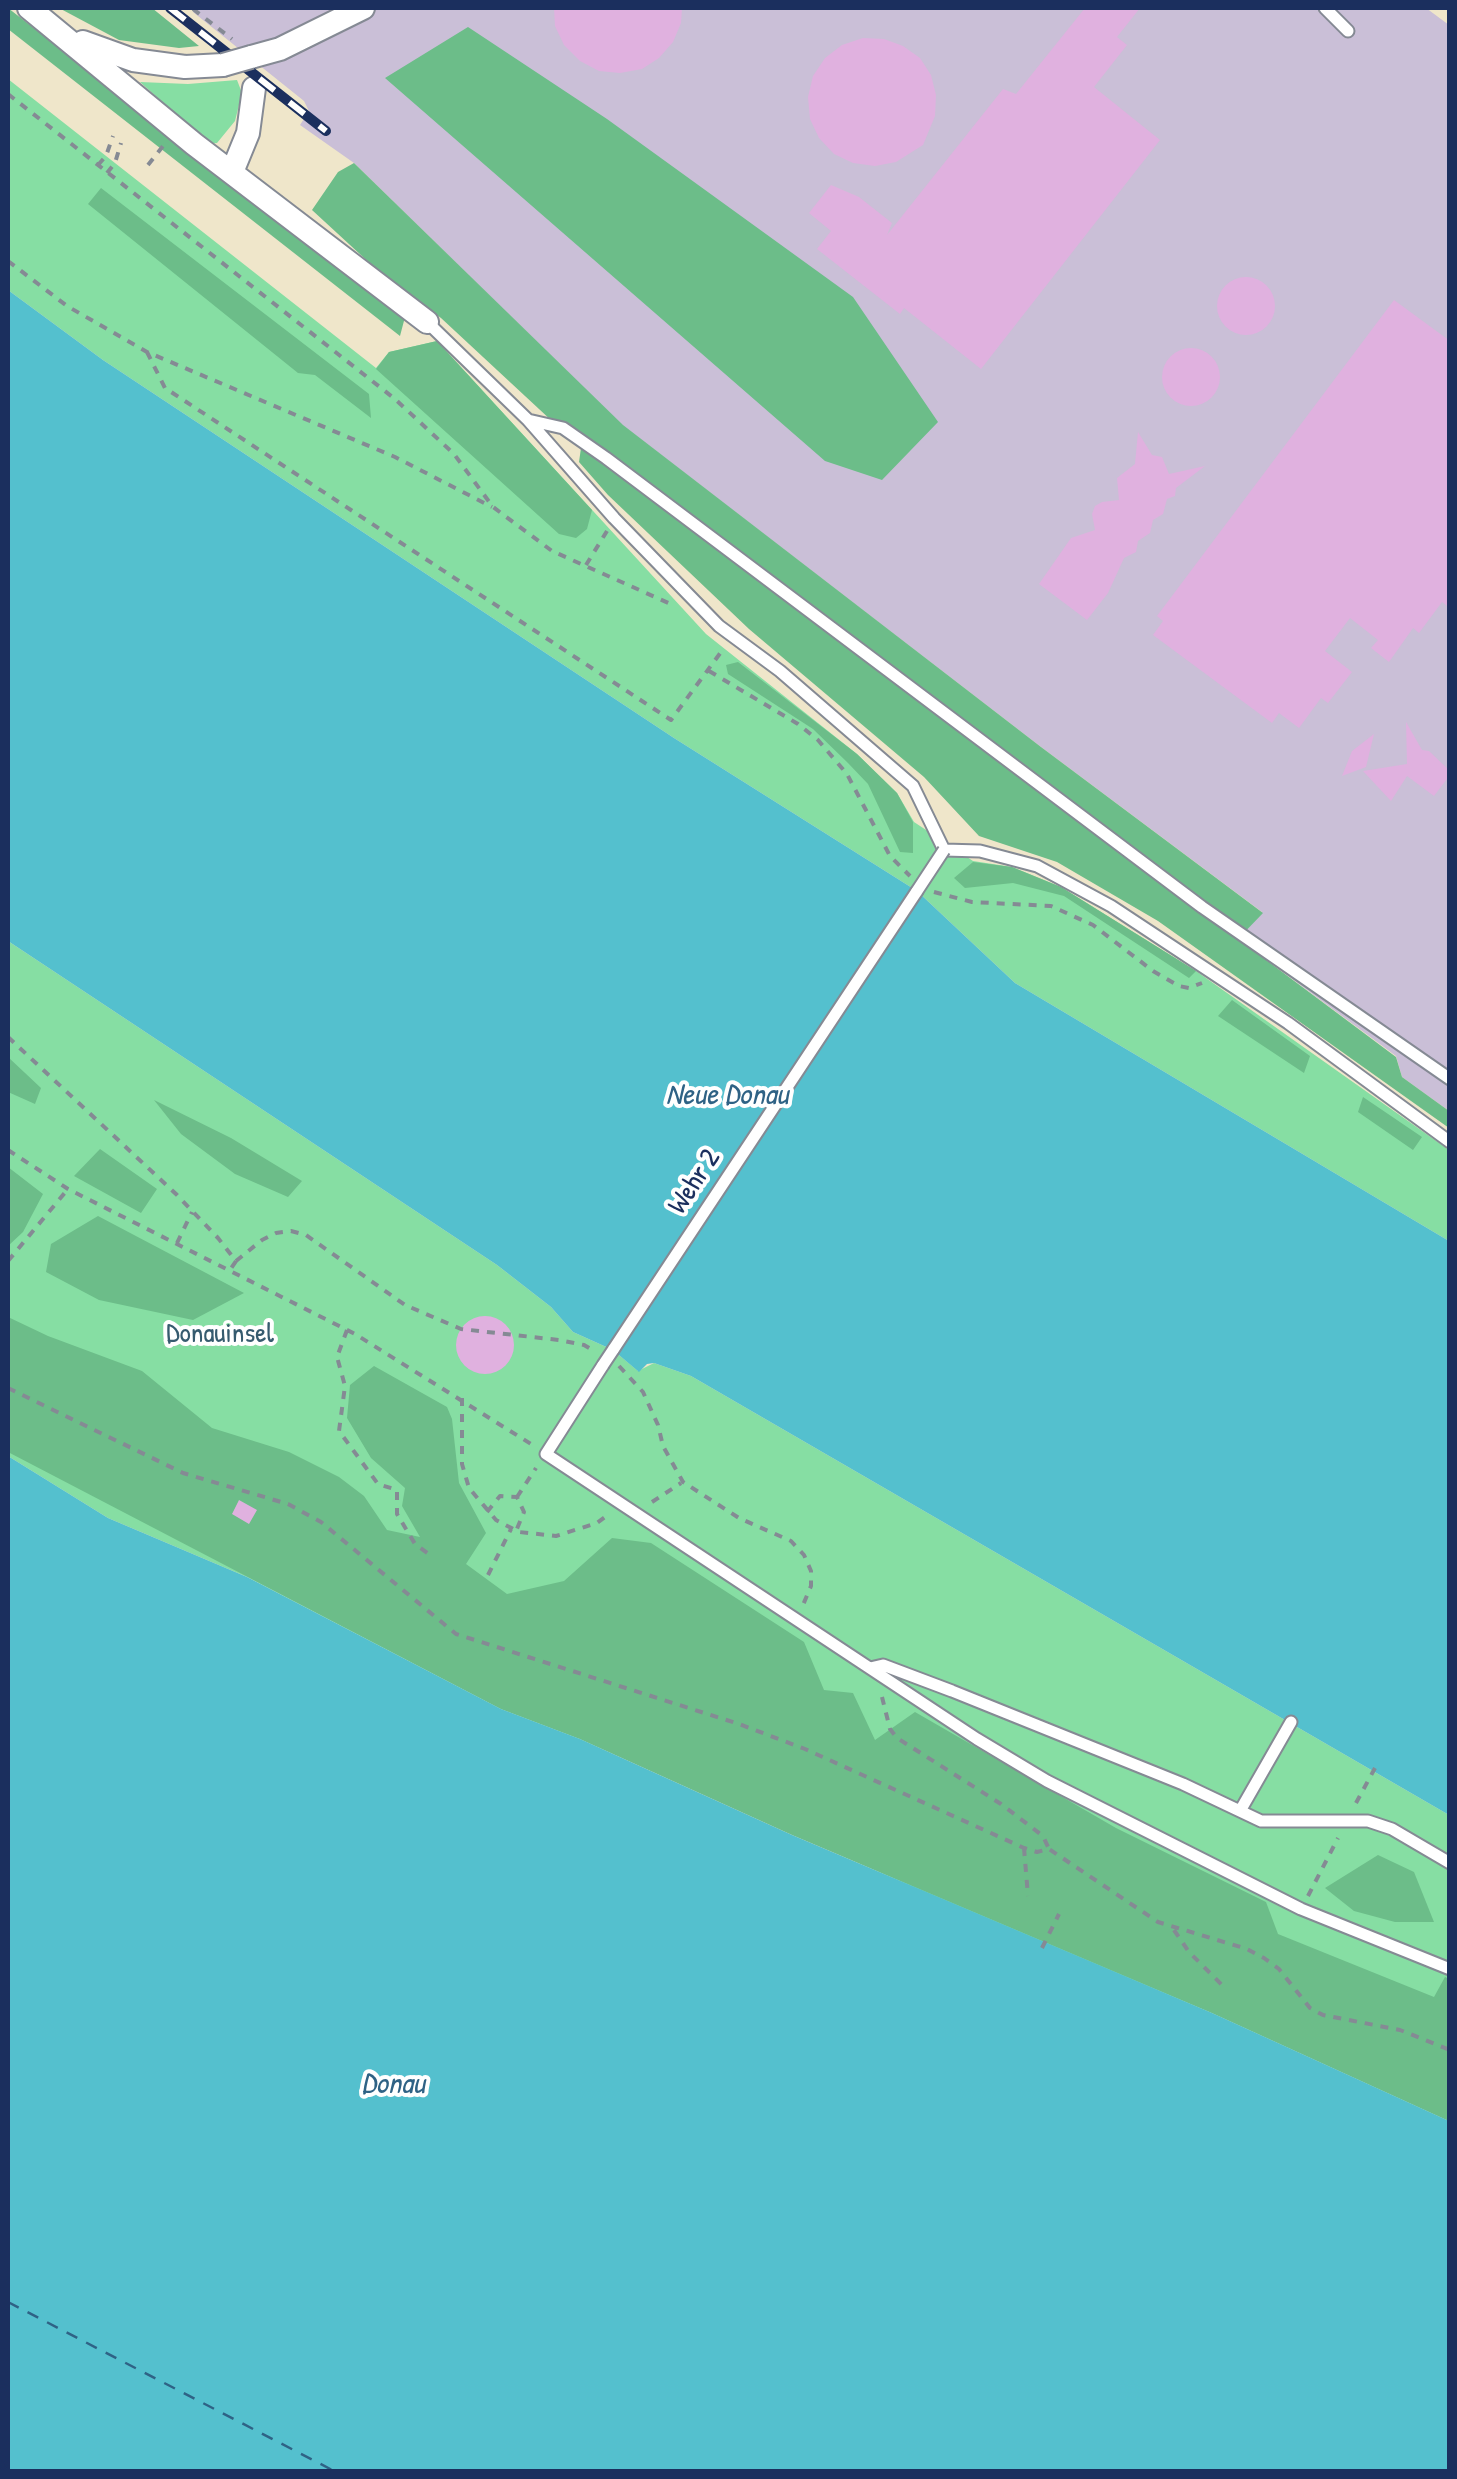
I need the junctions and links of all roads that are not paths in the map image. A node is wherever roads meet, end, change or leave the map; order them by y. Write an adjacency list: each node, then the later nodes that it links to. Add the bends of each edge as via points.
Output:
1 (29, 8): 5 (street)
2 (363, 8): 6 (street, bridge, via 280,49 243,49)
3 (1324, 8): 4 (lane)
4 (1348, 31)
5 (66, 36): 6 (street, via 134,60); 8 (street)
6 (223, 65): 7 (lane, via 238,66)
7 (254, 88): 8 (street, via 248,133)
8 (232, 172): 9 (street)
9 (427, 322): 10 (lane)
10 (528, 420): 11 (lane, via 732,636 913,786); 12 (lane, via 563,428 606,458 1202,908)
11 (944, 850): 13 (lane, via 980,850 1037,866 1112,906); 14 (lane, Wehr 2, bridge, via 546,1454)
12 (1450, 1079)
13 (1450, 1142)
14 (870, 1668): 16 (lane, via 883,1665 952,1691); 18 (lane, via 978,1740 1107,1813 1302,1909)
15 (1292, 1722): 16 (lane)
16 (1240, 1811): 17 (lane, via 1290,1824 1368,1822)
17 (1450, 1863)
18 (1450, 1969)

